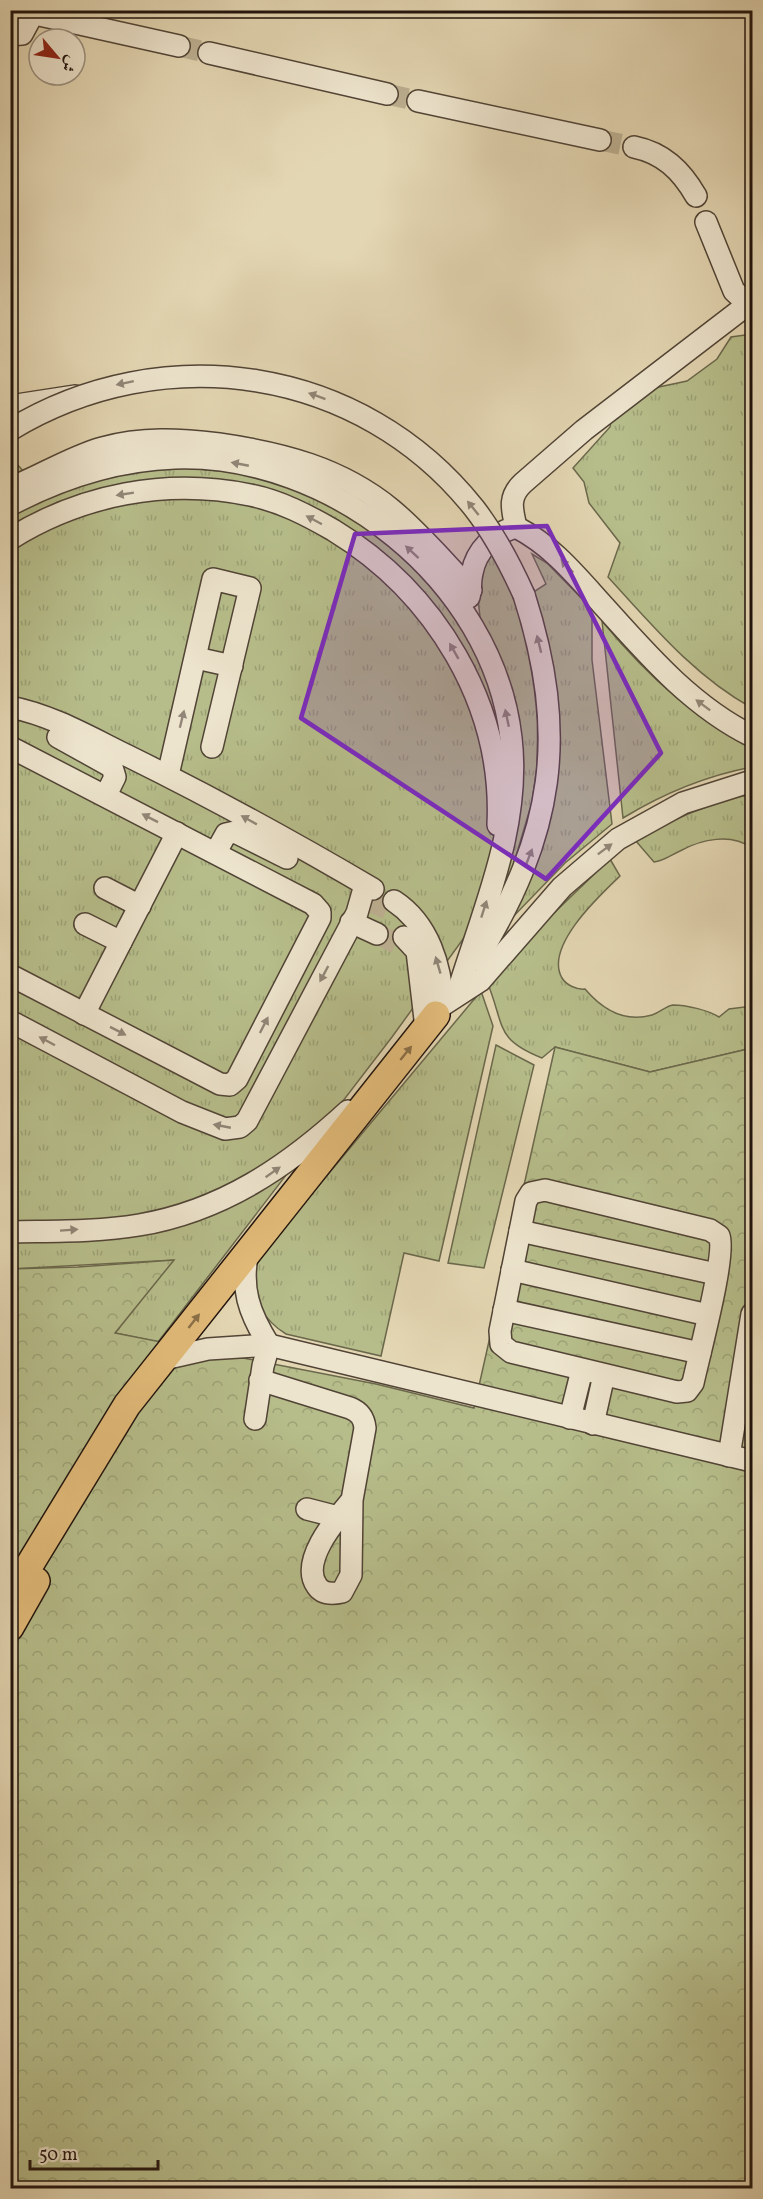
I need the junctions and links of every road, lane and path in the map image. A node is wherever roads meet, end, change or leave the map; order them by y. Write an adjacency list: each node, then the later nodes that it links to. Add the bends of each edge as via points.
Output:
1 (29, 12): 2 (street, via 22,34); 3 (street)
2 (10, 35)
3 (179, 46)
4 (209, 53): 5 (street)
5 (387, 94)
6 (418, 101): 7 (street)
7 (600, 140)
8 (634, 147): 9 (street, via 662,157 676,167)
9 (696, 196)
10 (706, 222): 11 (street, via 729,282)
11 (750, 306): 17 (street, via 584,430 523,483 511,504)
12 (81, 395): 13 (street); 14 (street, bridge); 41 (street, one-way to 12, bridge, via 484,948 531,852 551,756 542,657 524,595 493,535 427,460 401,439 343,406 279,385 213,375 142,380)
13 (10, 406)
14 (10, 430)
15 (177, 449): 16 (street); 19 (street, via 265,450 308,462 348,480 390,508); 20 (street, one-way to 15, via 407,548 338,500 260,468)
16 (15, 494)
17 (516, 527): 19 (street, via 500,533 485,546 473,566); 24 (street, one-way to 17, via 724,720 681,687 554,553)
18 (10, 539): 32 (street, one-way to 18, via 498,819 492,755 480,705 446,637 418,601 356,545 305,514 273,501 202,489 147,490 102,498 46,519)
19 (471, 591): 20 (street)
20 (464, 612): 32 (street, one-way to 20, via 512,804 511,737 493,672)
21 (196, 658): 22 (street); 22 (street, via 213,579 250,588); 27 (street, one-way to 21)
22 (232, 666): 26 (street)
23 (11, 707): 27 (street, via 27,710); 29 (street, via 112,767 115,777)
24 (753, 736)
25 (10, 747): 29 (street)
26 (212, 747)
27 (168, 776): 33 (street, one-way to 27)
28 (753, 781): 43 (street, one-way to 28, via 480,981 562,887 618,839 683,803)
29 (106, 795): 30 (street, one-way to 29)
30 (177, 833): 31 (street); 36 (street)
31 (216, 852): 33 (street, via 226,834 235,832 319,874 332,877); 42 (street, one-way to 31, via 220,1084 234,1083 318,923 320,912 313,904)
32 (496, 870): 41 (street, one-way to 32)
33 (345, 873): 35 (street)
34 (105, 888): 36 (street)
35 (363, 901): 38 (street, via 385,918 409,913); 44 (street, one-way to 44, via 247,1121 237,1128 218,1127 182,1112)
36 (140, 906): 39 (street)
37 (85, 924): 39 (street)
38 (408, 937): 43 (street, via 420,962); 43 (street, one-way to 38, via 438,963)
39 (121, 942): 42 (street)
40 (10, 975): 42 (street)
41 (459, 985): 43 (street)
42 (84, 1014)
43 (435, 1016): 45 (main road, one-way to 43)
44 (10, 1021)
45 (386, 1077): 47 (street, one-way to 45, via 138,1225 214,1205 256,1184 310,1146); 48 (main road)
46 (520, 1230): 49 (street); 50 (street); 50 (street, via 528,1197 545,1190 715,1232 722,1246)
47 (10, 1232)
48 (249, 1250): 54 (street, via 244,1270 245,1292 250,1313); 56 (main road, one-way to 48)
49 (512, 1270): 51 (street); 53 (street)
50 (717, 1274): 53 (street)
51 (504, 1310): 55 (street); 57 (street, via 499,1337 505,1349)
52 (753, 1314): 64 (street)
53 (708, 1315): 55 (street)
54 (269, 1345): 56 (street, via 208,1349); 59 (street); 61 (street)
55 (700, 1353): 58 (street, via 691,1388 682,1393)
56 (164, 1359): 60 (main road)
57 (582, 1370): 58 (street); 61 (street)
58 (604, 1375): 63 (street)
59 (260, 1380): 62 (street); 66 (street, via 350,1408 361,1415 365,1428)
60 (127, 1405): 69 (main road); 70 (main road, via 118,1437)
61 (570, 1418): 63 (street)
62 (255, 1419)
63 (593, 1424): 64 (street)
64 (729, 1455): 65 (street)
65 (753, 1461)
66 (352, 1500): 68 (street); 68 (street, via 351,1575 342,1592 332,1594 316,1586 314,1569 323,1537)
67 (307, 1509): 68 (street)
68 (338, 1518)
69 (10, 1597)
70 (10, 1627)

